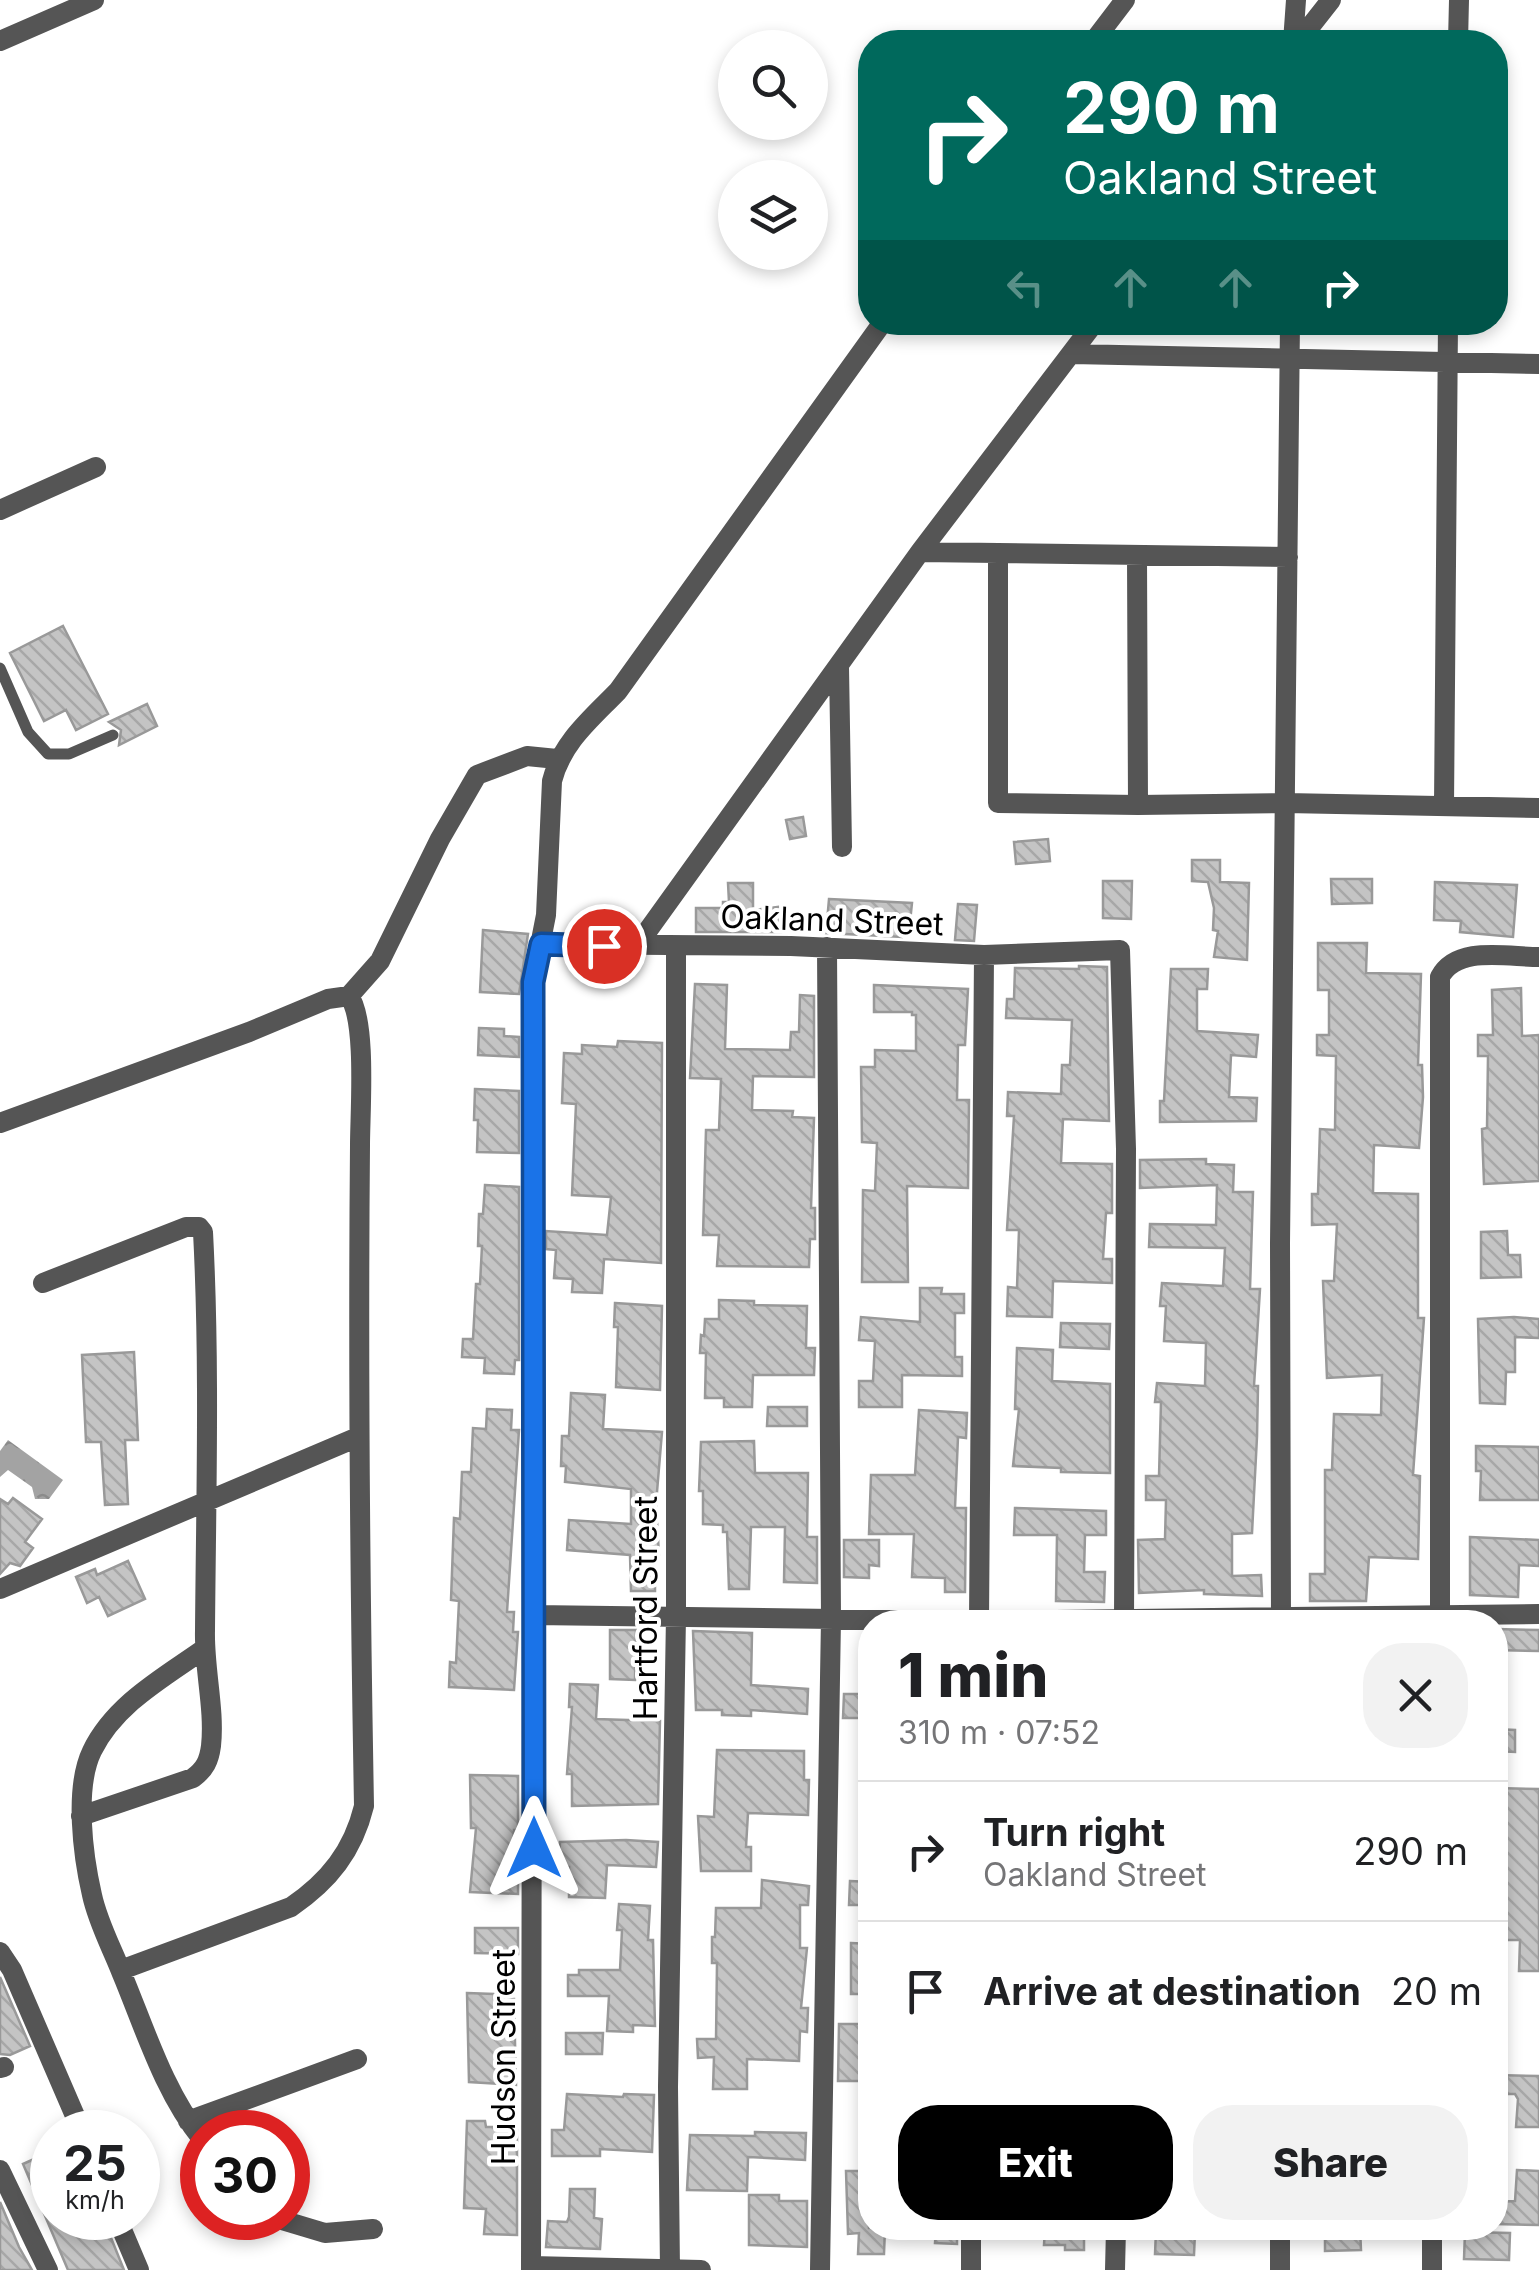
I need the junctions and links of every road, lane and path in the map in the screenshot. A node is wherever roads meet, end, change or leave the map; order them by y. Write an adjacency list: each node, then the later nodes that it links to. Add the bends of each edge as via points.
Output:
1 (94, 0): 10 (street)
2 (1126, 0): 6 (street)
3 (1296, 0): 7 (street)
4 (1331, 0): 8 (street)
5 (1459, 0): 9 (street)
6 (1103, 30)
7 (1295, 30)
8 (1305, 30)
9 (1458, 30)
10 (0, 40)
11 (874, 335): 28 (street, via 618,691)
12 (1085, 335): 15 (street)
13 (1290, 335): 16 (street)
14 (1448, 335): 17 (street)
15 (1072, 354): 16 (street); 21 (street)
16 (1290, 357): 17 (street); 24 (street)
17 (1447, 362): 18 (street); 31 (street)
18 (1539, 364)
19 (96, 467): 20 (street)
20 (0, 510)
21 (920, 552): 22 (street); 25 (street)
22 (998, 553): 23 (street); 30 (street, via 998,803)
23 (1137, 555): 24 (street); 30 (street)
24 (1288, 557): 29 (street)
25 (839, 666): 33 (street); 35 (street)
26 (0, 668): 27 (lane, via 28,732 48,754 69,754)
27 (113, 735)
28 (558, 759): 34 (street, Hudson Street); 40 (street, via 527,756 477,775 380,961)
29 (1286, 803): 30 (street); 31 (street); 48 (street)
30 (1138, 806)
31 (1444, 806): 32 (street)
32 (1539, 808)
33 (842, 847)
34 (541, 944): 35 (street, Oakland Street); 51 (street, Hudson Street, via 533,982)
35 (636, 947): 36 (street, Oakland Street)
36 (676, 947): 37 (street, Oakland Street); 52 (street, Hartford Street)
37 (827, 947): 38 (street, Oakland Street); 54 (street)
38 (984, 955): 46 (street); 47 (street, Oakland Street, via 1120,950)
39 (1539, 957): 49 (street, via 1460,956 1440,977)
40 (349, 996): 41 (street); 43 (street, via 359,1024)
41 (0, 1123)
42 (43, 1284): 44 (street, via 186,1227 203,1232)
43 (358, 1436): 44 (street); 59 (street, via 364,1806 350,1846 326,1880 291,1907)
44 (206, 1502): 45 (street); 56 (street)
45 (0, 1589)
46 (980, 1610)
47 (1124, 1610)
48 (1281, 1610)
49 (1440, 1610)
50 (1539, 1614): 53 (street)
51 (534, 1615): 52 (street); 72 (street, Hudson Street)
52 (676, 1616): 54 (street); 74 (street, Hartford Street)
53 (1508, 1616)
54 (831, 1619): 55 (street); 77 (street)
55 (858, 1620)
56 (204, 1650): 57 (street, via 140,1693 99,1738 86,1764); 57 (street, via 212,1740 204,1770)
57 (81, 1816): 59 (street, via 92,1895)
58 (0, 1952): 61 (street)
59 (121, 1970): 62 (street)
60 (358, 2059): 63 (street)
61 (72, 2110)
62 (183, 2110)
63 (218, 2110)
64 (0, 2170): 73 (street)
65 (310, 2228): 66 (street)
66 (374, 2228)
67 (127, 2240): 75 (street)
68 (972, 2240): 78 (street)
69 (1116, 2240): 79 (street)
70 (1280, 2240): 80 (street)
71 (1432, 2240): 81 (street)
72 (531, 2268): 74 (street)
73 (46, 2269)
74 (670, 2269): 76 (street)
75 (139, 2270)
76 (701, 2270)
77 (820, 2270)
78 (971, 2270)
79 (1115, 2270)
80 (1280, 2270)
81 (1432, 2270)

